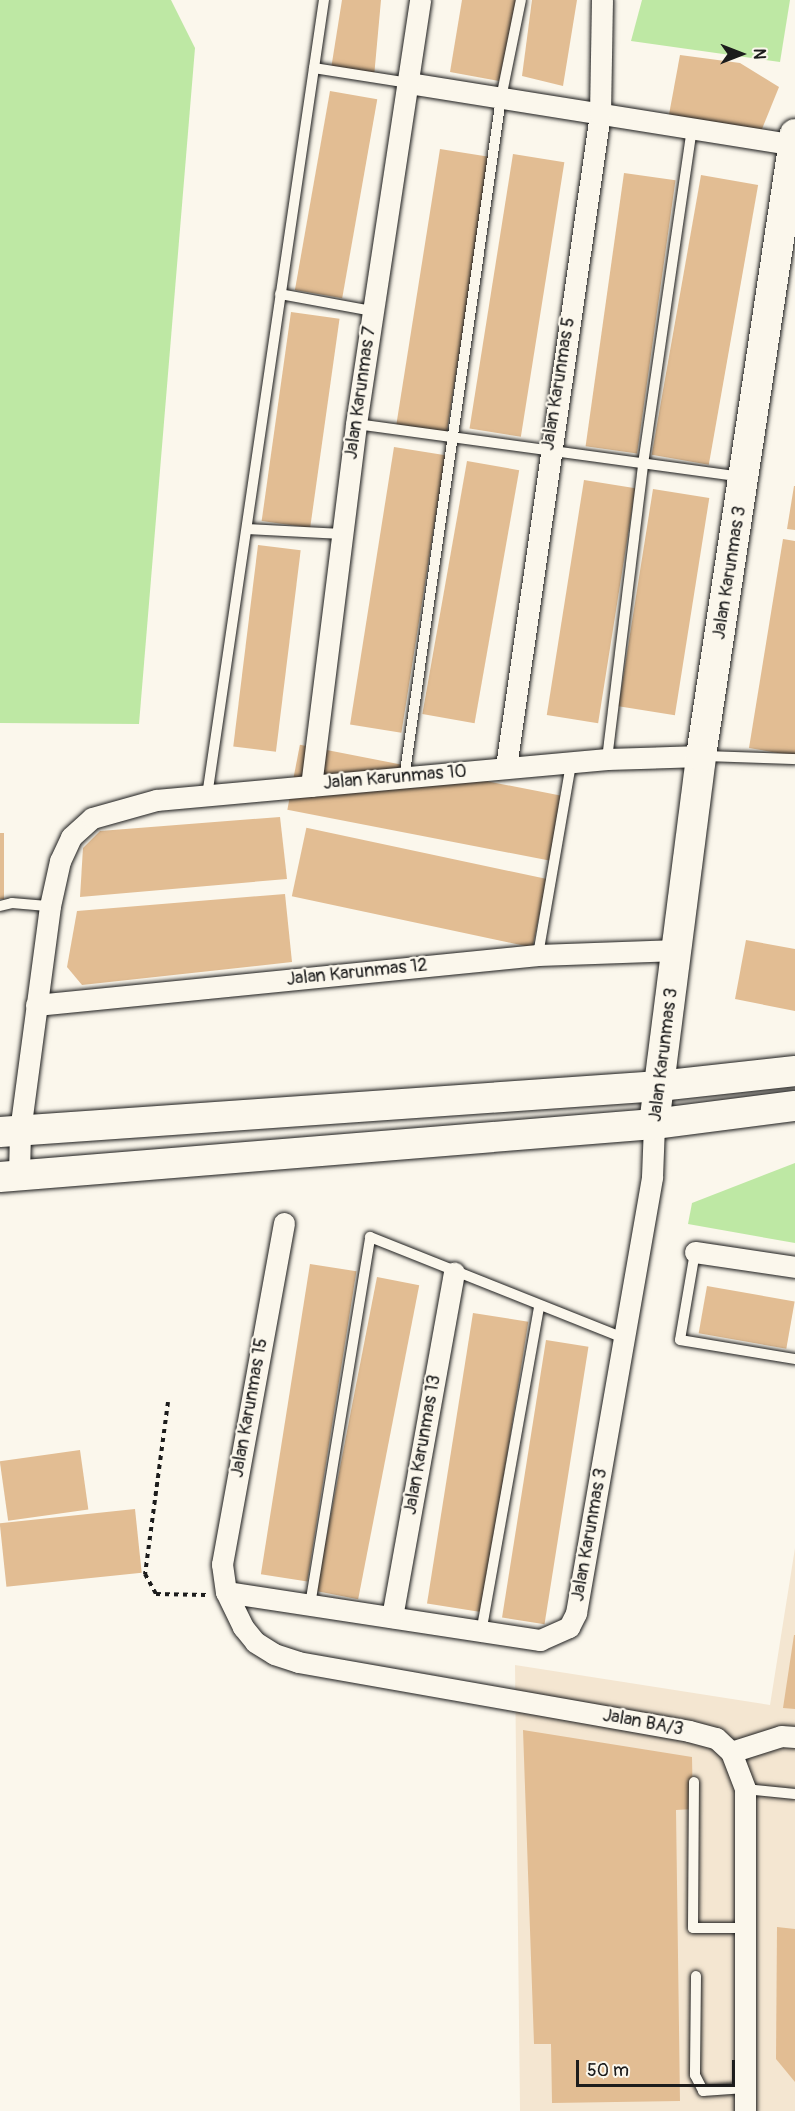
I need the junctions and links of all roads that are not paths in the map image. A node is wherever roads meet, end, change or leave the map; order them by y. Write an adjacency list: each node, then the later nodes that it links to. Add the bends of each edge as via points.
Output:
1 (324, 0): 5 (lane)
2 (420, 0): 6 (street, Jalan Karunmas 7)
3 (521, 0): 7 (lane)
4 (602, 0): 8 (street, Jalan Karunmas 5)
5 (315, 68): 6 (lane); 12 (lane)
6 (409, 83): 7 (street); 13 (street, Jalan Karunmas 7)
7 (501, 98): 8 (street); 15 (lane)
8 (600, 114): 9 (street); 16 (street, Jalan Karunmas 5)
9 (692, 129): 10 (street); 17 (lane)
10 (794, 139): 11 (street, Jalan Karunmas 3)
11 (790, 208): 18 (street, Jalan Karunmas 3)
12 (280, 294): 13 (lane); 19 (lane)
13 (373, 311): 14 (street, Jalan Karunmas 7)
14 (357, 424): 15 (lane); 20 (street, Jalan Karunmas 7)
15 (453, 438): 16 (lane); 26 (lane)
16 (549, 451): 17 (lane); 25 (street, Jalan Karunmas 5)
17 (643, 464): 18 (lane); 22 (lane)
18 (745, 477): 21 (street, Jalan Karunmas 3)
19 (247, 529): 20 (lane); 28 (lane)
20 (342, 534): 27 (street, Jalan Karunmas 7)
21 (701, 756): 22 (street, Jalan Karunmas 10); 23 (lane); 31 (street, Jalan Karunmas 3)
22 (607, 759): 24 (street, Jalan Karunmas 10)
23 (795, 759)
24 (572, 763): 25 (street, Jalan Karunmas 10); 32 (lane)
25 (506, 767): 26 (street, Jalan Karunmas 10)
26 (404, 779): 27 (street, Jalan Karunmas 10)
27 (311, 786): 28 (street, Jalan Karunmas 10)
28 (207, 795): 30 (street, Jalan Karunmas 10, via 129,806 92,818 71,837 60,861)
29 (0, 906): 30 (lane)
30 (50, 906): 33 (street)
31 (678, 950): 32 (street, Jalan Karunmas 12); 35 (street, Jalan Karunmas 3)
32 (538, 955): 33 (street, Jalan Karunmas 12)
33 (36, 1005): 38 (street)
34 (795, 1071): 35 (street)
35 (659, 1086): 37 (street, Jalan Karunmas 3); 38 (street)
36 (795, 1106): 37 (street)
37 (654, 1124): 39 (street); 45 (street, Jalan Karunmas 3, via 652,1177)
38 (10, 1132): 39 (street)
39 (10, 1176)
40 (284, 1223): 47 (street, Jalan Karunmas 15, via 222,1563)
41 (695, 1252): 42 (street); 46 (lane, via 680,1340)
42 (795, 1267)
43 (454, 1273): 44 (lane); 48 (lane, via 370,1236); 49 (street, Jalan Karunmas 13)
44 (538, 1305): 45 (lane); 50 (lane)
45 (624, 1338): 50 (street, Jalan Karunmas 3, via 576,1613 569,1626 540,1640)
46 (795, 1359)
47 (226, 1592): 48 (street, Jalan Karunmas 3); 52 (street, Jalan BA/3, via 255,1642 274,1654 689,1731 716,1738)
48 (310, 1605): 49 (street, Jalan Karunmas 3)
49 (392, 1617): 50 (street, Jalan Karunmas 3)
50 (482, 1633)
51 (795, 1737): 52 (street, via 781,1736)
52 (731, 1752): 54 (street)
53 (694, 1782): 56 (lane, via 693,1929)
54 (745, 1789): 55 (lane); 56 (street)
55 (795, 1794)
56 (745, 1929): 58 (street)
57 (696, 1976): 58 (lane, via 695,2074 703,2091)
58 (745, 2088): 59 (street)
59 (745, 2111)

